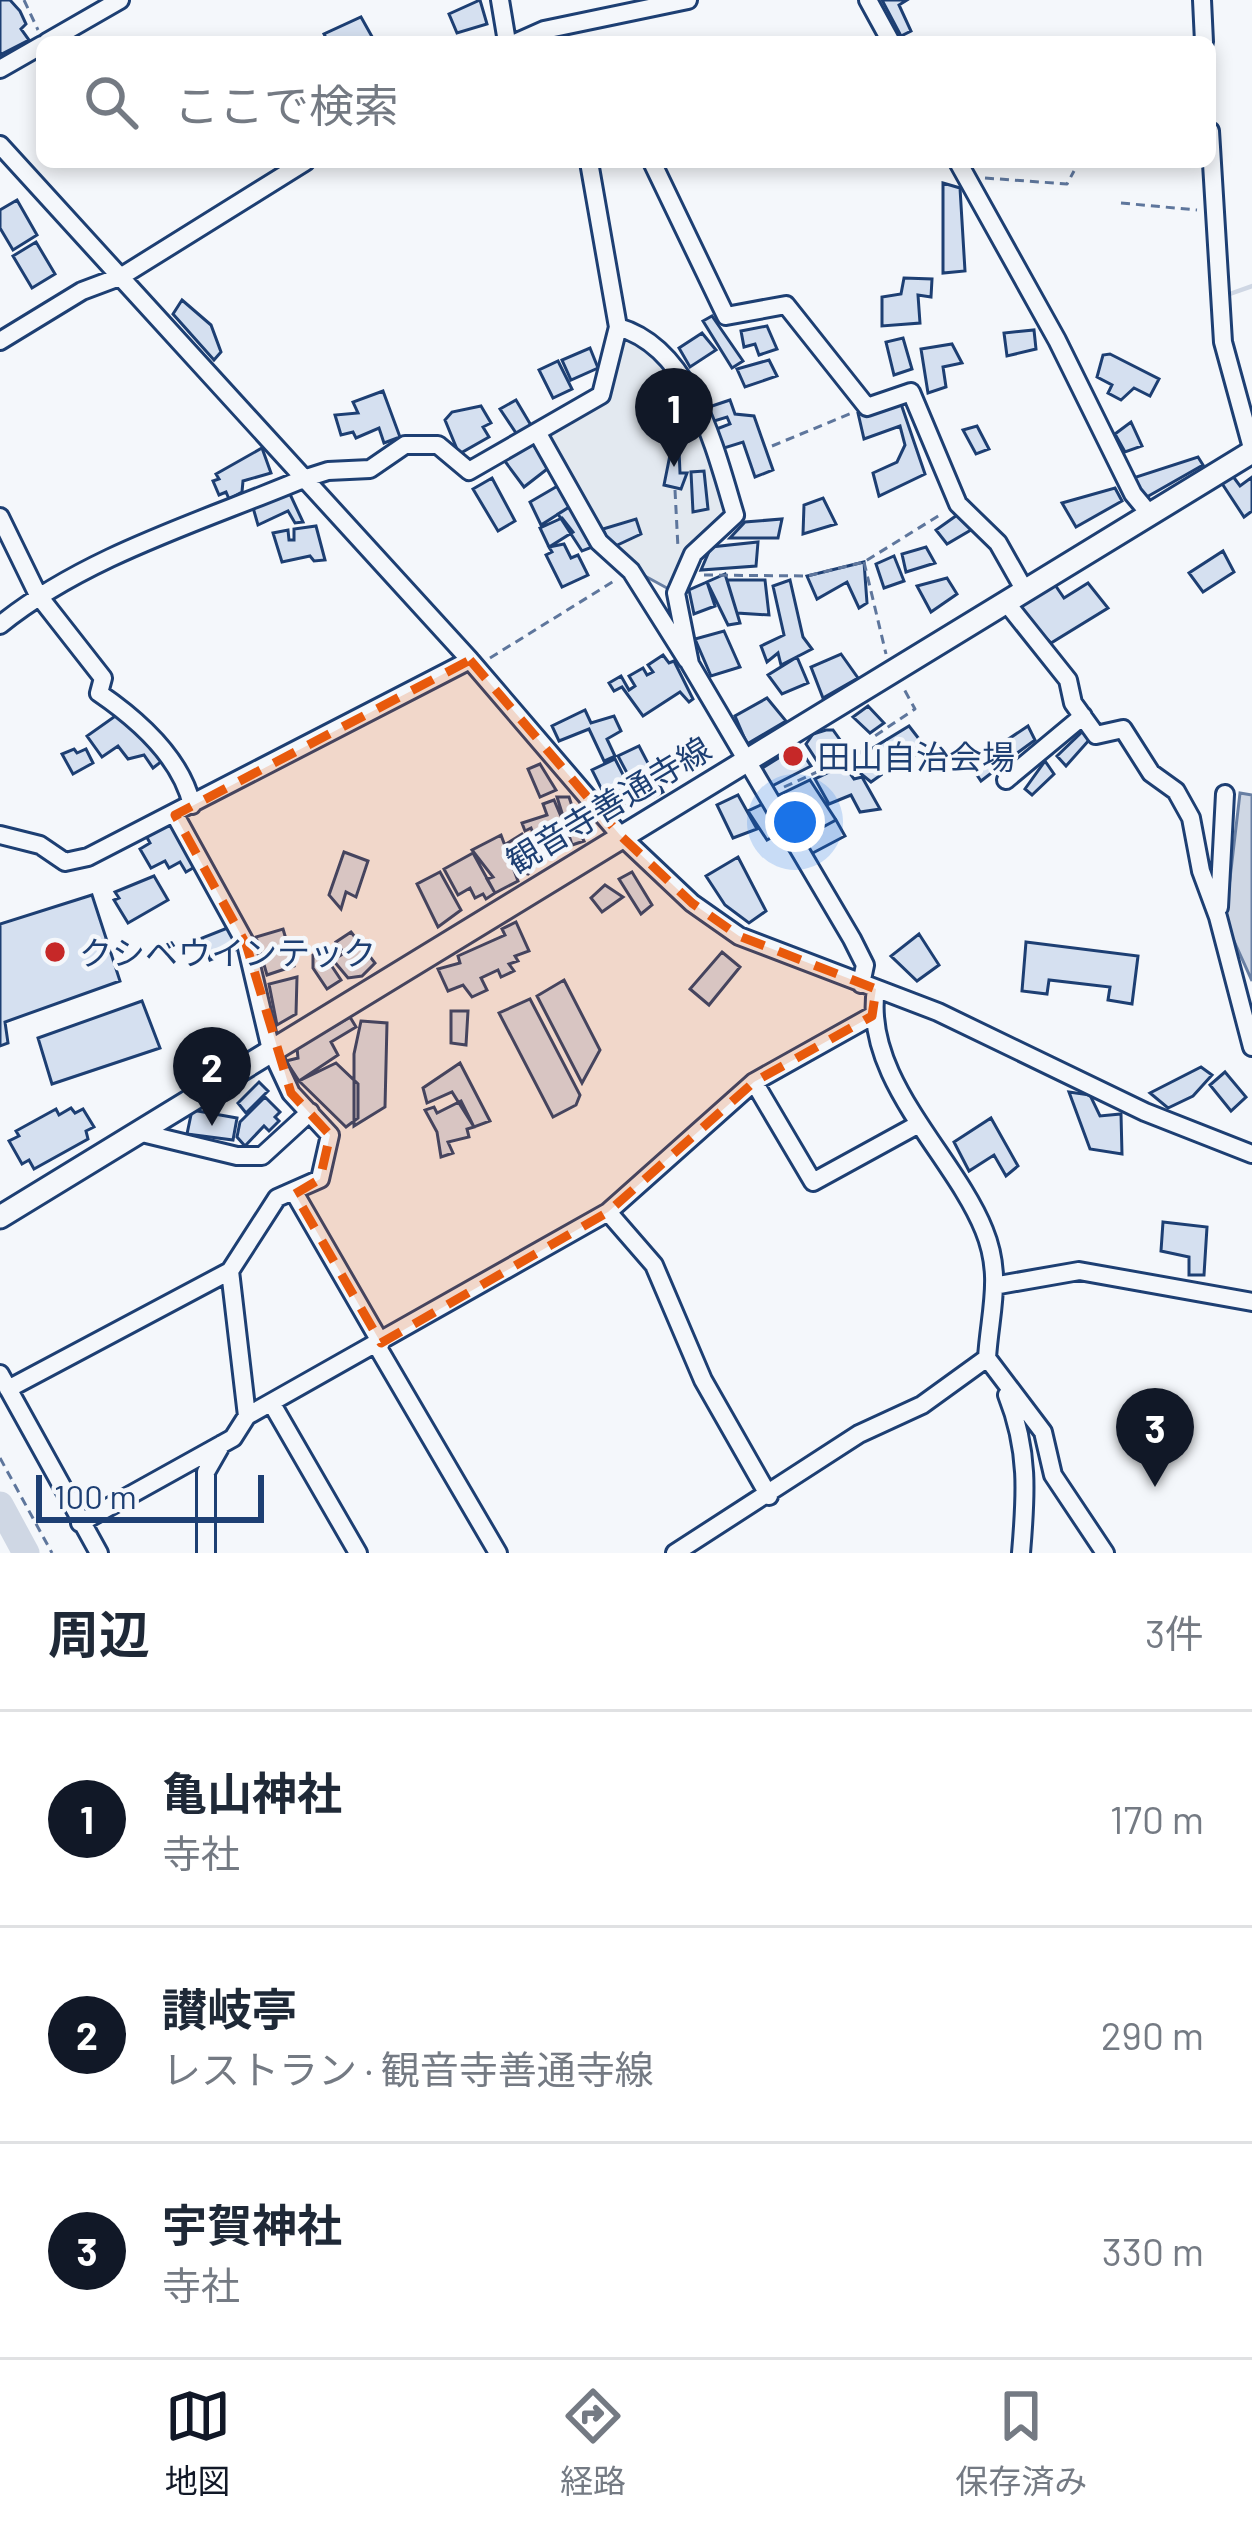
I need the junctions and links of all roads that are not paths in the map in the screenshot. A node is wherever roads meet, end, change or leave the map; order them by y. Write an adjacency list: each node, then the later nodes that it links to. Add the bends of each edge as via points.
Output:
1 (120, 0): 6 (street)
2 (500, 0): 7 (street)
3 (688, 0): 8 (street)
4 (868, 0): 9 (street)
5 (1202, 0): 10 (street)
6 (56, 36)
7 (506, 36)
8 (547, 36)
9 (888, 36)
10 (1204, 36)
11 (36, 48): 12 (street)
12 (0, 69)
13 (0, 145): 19 (street)
14 (295, 168): 19 (street)
15 (590, 168): 20 (street)
16 (655, 168): 28 (street, via 726,316 786,305 866,407 911,392 958,504 998,543)
17 (1213, 168): 23 (street, via 1223,342)
18 (962, 169): 25 (street)
19 (122, 276): 21 (street); 24 (street)
20 (618, 327): 22 (street, via 601,395); 31 (street, via 649,336 697,400 735,515 693,554 676,593)
21 (0, 341)
22 (537, 432): 24 (street, via 469,471 438,445 405,445 370,469); 31 (street, via 599,542 631,571)
23 (1252, 450): 25 (main road, 観音寺善通寺線)
24 (304, 479): 27 (street); 30 (street)
25 (1148, 512): 28 (main road, 観音寺善通寺線)
26 (0, 517): 27 (street)
27 (38, 595): 29 (street); 36 (street, via 103,678 99,693 135,717 187,784)
28 (1014, 595): 32 (street); 33 (main road, 観音寺善通寺線)
29 (0, 626)
30 (473, 664): 36 (street); 39 (street)
31 (690, 664): 33 (street)
32 (1083, 716): 34 (street); 40 (street, via 1096,735 1124,729 1151,773 1176,791)
33 (742, 760): 39 (main road, 観音寺善通寺線); 41 (street, via 852,939)
34 (1006, 780)
35 (1225, 794): 40 (street)
36 (192, 805): 37 (street)
37 (175, 815): 38 (street, via 64,862 40,845); 44 (street, via 246,944)
38 (0, 835)
39 (620, 835): 41 (street, via 739,936); 44 (main road, 観音寺善通寺線)
40 (1219, 916): 43 (street)
41 (869, 986): 42 (street); 49 (street)
42 (872, 1016): 45 (street); 47 (street)
43 (1252, 1047)
44 (271, 1050): 46 (street); 48 (main road, 観音寺善通寺線)
45 (754, 1082): 47 (street, via 813,1182); 51 (street)
46 (310, 1112): 48 (street, via 262,1156); 50 (street, via 330,1135 320,1179)
47 (916, 1125): 54 (street, via 984,1230)
48 (138, 1132): 52 (main road, 観音寺善通寺線)
49 (1252, 1154)
50 (295, 1194): 53 (street, via 277,1198); 56 (street)
51 (608, 1212): 56 (street); 63 (street, via 654,1264 703,1380)
52 (0, 1216)
53 (230, 1270): 59 (street); 61 (street)
54 (999, 1285): 55 (street, via 1079,1271); 57 (street)
55 (1252, 1301)
56 (379, 1344): 60 (street); 68 (street)
57 (987, 1358): 58 (street); 63 (street)
58 (1000, 1378): 70 (street, via 1023,1436); 71 (street, via 1043,1432 1053,1475)
59 (4, 1382): 64 (street)
60 (272, 1404): 61 (street); 67 (street)
61 (247, 1416): 62 (street)
62 (223, 1444): 64 (street); 66 (street, via 206,1472)
63 (769, 1496): 69 (street)
64 (80, 1523): 65 (street)
65 (99, 1553)
66 (206, 1553)
67 (358, 1553)
68 (498, 1553)
69 (675, 1553)
70 (1021, 1553)
71 (1105, 1553)

